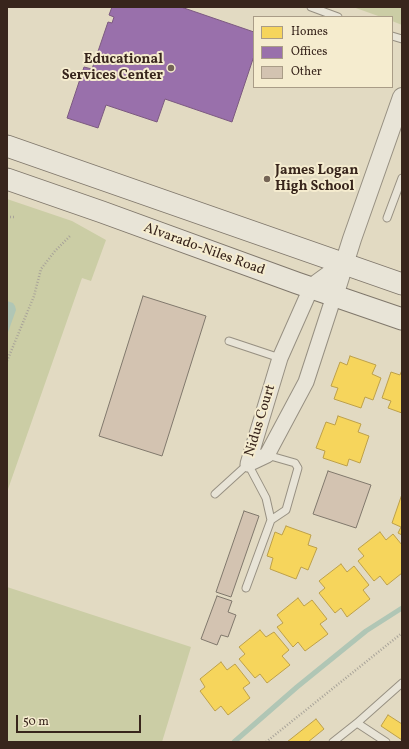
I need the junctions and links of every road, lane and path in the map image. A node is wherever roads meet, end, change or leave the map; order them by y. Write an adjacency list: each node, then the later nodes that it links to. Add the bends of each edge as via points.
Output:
1 (311, 7): 2 (lane)
2 (335, 16)
3 (402, 97): 11 (street)
4 (7, 146): 11 (main road)
5 (402, 178): 9 (lane)
6 (7, 179): 13 (main road, Alvarado-Niles Road)
7 (7, 217): 8 (path)
8 (16, 217)
9 (387, 218)
10 (71, 235): 18 (path, via 41,269 34,296)
11 (344, 264): 12 (main road); 13 (street); 14 (street)
12 (402, 284)
13 (311, 288): 14 (main road, Alvarado-Niles Road); 17 (street, Nidus Court)
14 (334, 296): 15 (main road, Alvarado-Niles Road); 19 (street, Nidus Court, via 306,382)
15 (402, 319)
16 (229, 341): 17 (lane)
17 (280, 358): 20 (street, Nidus Court)
18 (7, 361)
19 (267, 455): 20 (street, Nidus Court); 22 (lane, via 295,463 298,468 286,510)
20 (248, 464): 21 (lane); 22 (lane, via 266,498)
21 (215, 494)
22 (271, 520): 23 (lane)
23 (246, 588)
24 (402, 633): 27 (path)
25 (402, 683): 26 (lane)
26 (357, 723): 28 (lane); 29 (lane)
27 (266, 742)
28 (333, 742)
29 (386, 742)

